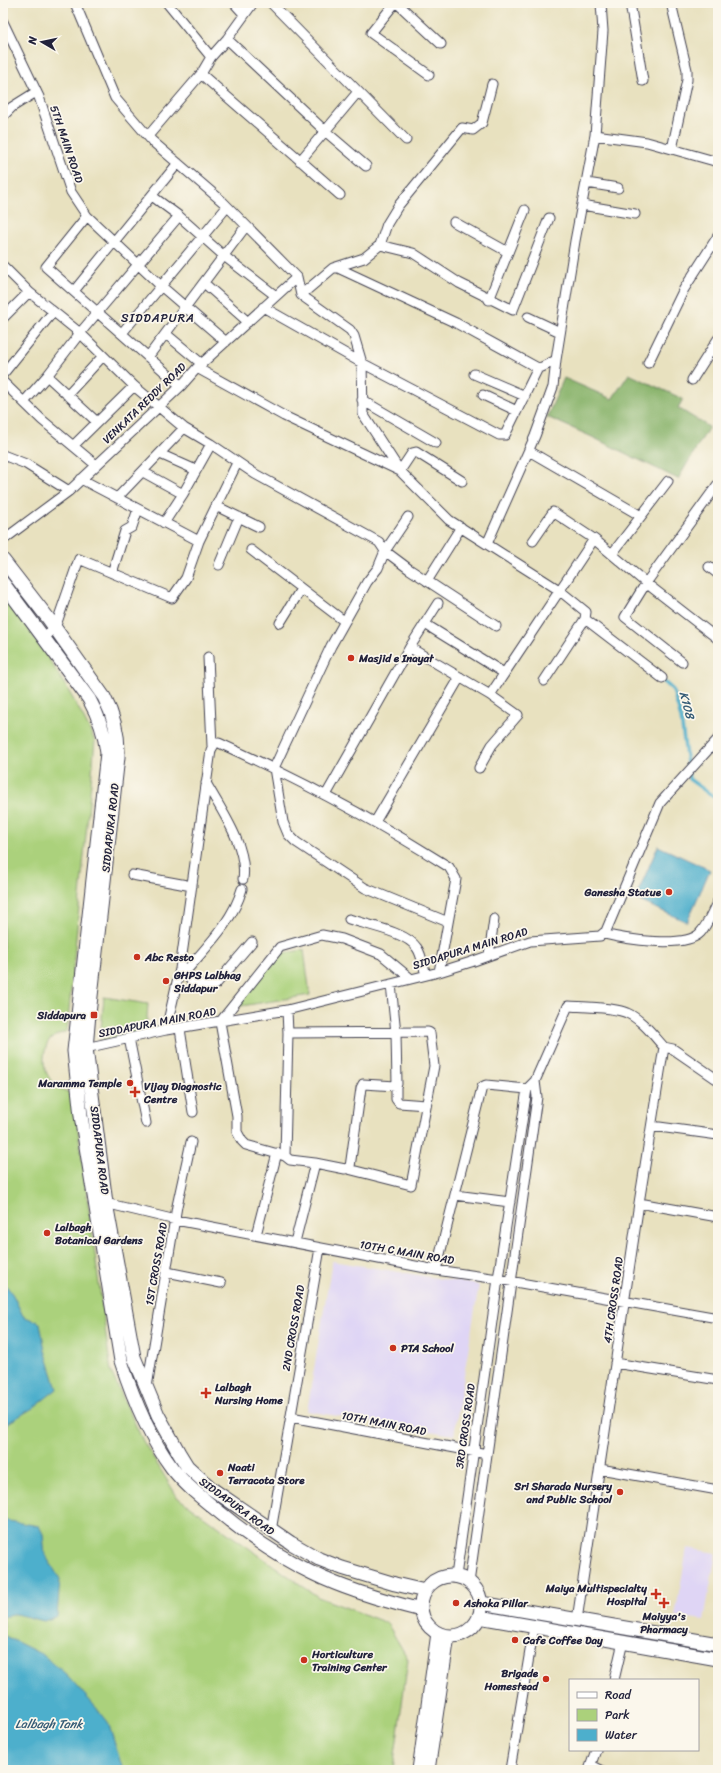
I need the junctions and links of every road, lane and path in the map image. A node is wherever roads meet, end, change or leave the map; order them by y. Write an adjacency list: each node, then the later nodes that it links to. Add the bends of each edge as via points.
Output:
1 (75, 3): 24 (street, via 115,98)
2 (167, 3): 14 (street)
3 (234, 3): 10 (street)
4 (253, 3): 10 (street)
5 (270, 3): 20 (street)
6 (396, 3): 13 (street); 16 (street, via 371,33)
7 (601, 3): 23 (street, via 603,31)
8 (630, 3): 17 (street)
9 (671, 3): 26 (street, via 687,70)
10 (244, 14): 12 (street)
11 (3, 22): 19 (street, 5TH MAIN ROAD)
12 (227, 39): 14 (street); 22 (street)
13 (441, 44)
14 (211, 57): 15 (street)
15 (201, 74): 24 (street); 27 (street)
16 (429, 75)
17 (643, 81)
18 (492, 84): 47 (street, via 482,123 473,130 462,128 398,206 387,224)
19 (36, 92): 21 (street, via 12,106); 39 (street, 5TH MAIN ROAD, via 71,192)
20 (357, 93): 22 (street); 25 (street)
21 (3, 116)
22 (325, 132): 27 (street); 30 (street)
23 (596, 135): 26 (street, via 647,142); 31 (street)
24 (148, 136): 29 (street)
25 (406, 140)
26 (672, 149): 28 (street)
27 (300, 161): 33 (street)
28 (718, 162)
29 (178, 163): 34 (street); 36 (street)
30 (366, 166)
31 (586, 183): 32 (street); 35 (street)
32 (618, 188)
33 (340, 195)
34 (152, 196): 40 (street); 46 (street)
35 (582, 205): 38 (street); 68 (street)
36 (227, 207): 43 (street); 45 (street)
37 (525, 210): 48 (street)
38 (635, 214)
39 (88, 216): 46 (street, 5TH MAIN ROAD); 56 (street, via 46,267)
40 (179, 216): 45 (street); 50 (street)
41 (549, 218): 60 (street, via 513,310)
42 (454, 222): 48 (street)
43 (246, 226): 49 (street); 53 (street)
44 (718, 236): 78 (street, via 684,289)
45 (203, 237): 49 (street); 55 (street)
46 (115, 242): 50 (street, 5TH MAIN ROAD); 56 (street)
47 (380, 246): 52 (street, via 364,258); 60 (street, via 413,253)
48 (508, 252): 60 (street)
49 (224, 256): 54 (street); 59 (street)
50 (140, 265): 55 (street, 5TH MAIN ROAD); 64 (street)
51 (3, 266): 57 (street)
52 (333, 268): 58 (street); 80 (street, via 338,268 456,323)
53 (297, 277): 58 (street); 59 (street, VENKATA REDDY ROAD)
54 (204, 283): 62 (street); 67 (street)
55 (161, 286): 62 (street, 5TH MAIN ROAD); 70 (street)
56 (74, 291): 64 (street)
57 (29, 292): 63 (street); 65 (street)
58 (301, 295): 77 (street, via 350,330 356,340)
59 (276, 296): 61 (street, VENKATA REDDY ROAD)
60 (489, 300)
61 (263, 307): 67 (street, VENKATA REDDY ROAD); 77 (street)
62 (186, 308): 71 (street); 73 (street, 5TH MAIN ROAD)
63 (52, 312): 69 (street); 81 (street)
64 (99, 313): 69 (street); 70 (street)
65 (4, 315)
66 (528, 317): 68 (street)
67 (248, 322): 73 (street, VENKATA REDDY ROAD)
68 (560, 332): 76 (street)
69 (80, 333): 74 (street); 83 (street)
70 (122, 333): 75 (street)
71 (166, 334): 75 (street); 79 (street)
72 (718, 339): 84 (street)
73 (226, 342): 79 (street, VENKATA REDDY ROAD)
74 (103, 356): 86 (street); 88 (street)
75 (148, 357): 87 (street)
76 (556, 360): 80 (street); 100 (street, via 553,387)
77 (362, 363): 91 (street); 94 (street, via 498,435 507,433)
78 (648, 363)
79 (200, 366): 87 (street, VENKATA REDDY ROAD); 106 (street, via 284,416)
80 (538, 368): 90 (street)
81 (3, 374)
82 (474, 374): 90 (street)
83 (47, 376): 88 (street); 92 (street)
84 (692, 380)
85 (3, 382): 92 (street)
86 (134, 386): 93 (street); 95 (street)
87 (181, 386): 93 (street, VENKATA REDDY ROAD)
88 (67, 395): 95 (street)
89 (483, 395): 94 (street)
90 (525, 396): 94 (street)
91 (362, 400): 97 (street); 106 (street, via 363,414)
92 (24, 402): 99 (street)
93 (158, 407): 96 (street); 104 (street, VENKATA REDDY ROAD)
94 (517, 411)
95 (97, 422): 99 (street)
96 (184, 428): 98 (street); 101 (street)
97 (436, 443)
98 (211, 444): 103 (street); 105 (street)
99 (74, 445): 104 (street)
100 (529, 451): 117 (street); 127 (street)
101 (160, 454): 105 (street); 107 (street)
102 (3, 455): 112 (street, via 26,464)
103 (237, 463): 115 (street); 129 (street, via 379,542)
104 (96, 465): 108 (street, VENKATA REDDY ROAD)
105 (196, 470): 113 (street)
106 (400, 471): 109 (street, via 412,453 416,452); 122 (street, via 449,520)
107 (143, 472): 113 (street); 114 (street)
108 (81, 479): 112 (street, VENKATA REDDY ROAD); 114 (street)
109 (462, 481)
110 (668, 481): 117 (street)
111 (718, 484): 138 (street)
112 (69, 491): 124 (street, VENKATA REDDY ROAD)
113 (183, 494): 120 (street)
114 (117, 498): 116 (street)
115 (216, 506): 118 (street); 125 (street)
116 (138, 509): 120 (street); 134 (street, via 132,526 125,531)
117 (641, 516): 130 (street)
118 (239, 517): 121 (street); 132 (street)
119 (408, 517): 129 (street)
120 (164, 523): 125 (street)
121 (259, 527)
122 (461, 527): 127 (street); 136 (street)
123 (594, 539): 126 (street, via 553,512); 130 (street); 140 (street)
124 (3, 540)
125 (199, 541): 134 (street, via 186,578 172,598)
126 (533, 541)
127 (487, 544): 140 (street)
128 (251, 550): 139 (street)
129 (385, 551): 136 (street); 143 (street, via 378,568)
130 (612, 554): 138 (street)
131 (3, 560): 147 (main road, SIDDAPURA ROAD)
132 (219, 565)
133 (709, 567): 135 (street)
134 (112, 573): 147 (street, via 79,559)
135 (718, 574)
136 (427, 582): 146 (street)
137 (3, 583): 148 (main road, SIDDAPURA ROAD)
138 (646, 583): 149 (street); 152 (street, via 625,617)
139 (302, 590): 143 (street); 144 (street)
140 (559, 590): 142 (street, via 586,612); 153 (street)
141 (438, 603): 163 (street, via 413,641)
142 (585, 619): 155 (street); 156 (street)
143 (344, 621): 160 (street)
144 (280, 623)
145 (425, 624): 153 (street)
146 (496, 626)
147 (55, 628): 148 (street); 189 (main road, SIDDAPURA ROAD, via 104,697 118,739 89,1014)
148 (43, 637): 189 (main road, SIDDAPURA ROAD, via 89,699 103,729 106,753)
149 (718, 639)
150 (412, 649): 154 (street)
151 (208, 656): 159 (street)
152 (682, 662)
153 (504, 673): 157 (street)
154 (460, 676): 157 (street); 164 (street)
155 (662, 678)
156 (544, 681)
157 (490, 695): 161 (street, via 518,715 492,745)
158 (718, 739): 173 (street, via 660,803)
159 (212, 746): 160 (street, via 219,743); 162 (street)
160 (274, 768): 163 (street); 172 (street, via 283,822 288,834 296,842 365,888)
161 (479, 768)
162 (206, 783): 166 (street, via 239,845 243,859); 167 (street)
163 (326, 795): 164 (street)
164 (375, 822): 172 (street, via 450,867 456,879)
165 (132, 875): 167 (street)
166 (243, 879)
167 (192, 886): 176 (street)
168 (242, 888): 176 (street, via 238,905 230,919)
169 (718, 901): 173 (street, via 700,933 692,939 631,940)
170 (349, 919): 178 (street, via 409,939 417,948)
171 (494, 919): 175 (street)
172 (448, 922): 177 (street)
173 (604, 934): 175 (street, SIDDAPURA MAIN ROAD, via 530,941)
174 (252, 942): 176 (street, via 216,984 208,988 191,980)
175 (489, 955): 177 (street, SIDDAPURA MAIN ROAD)
176 (183, 972): 184 (street)
177 (439, 972): 178 (street, SIDDAPURA MAIN ROAD)
178 (426, 975): 179 (street, SIDDAPURA MAIN ROAD)
179 (410, 978): 180 (street, SIDDAPURA MAIN ROAD); 182 (street, via 381,954 342,939 322,935 280,947)
180 (391, 984): 181 (street, SIDDAPURA MAIN ROAD); 186 (street)
181 (287, 1010): 182 (street, SIDDAPURA MAIN ROAD); 185 (street)
182 (220, 1022): 183 (street, SIDDAPURA MAIN ROAD); 200 (street, via 237,1116 237,1132 246,1145)
183 (180, 1029): 184 (street, SIDDAPURA MAIN ROAD); 195 (street)
184 (166, 1030): 187 (street, SIDDAPURA MAIN ROAD)
185 (288, 1033): 186 (street); 200 (street)
186 (396, 1033): 192 (street); 194 (street, via 430,1033 434,1066)
187 (129, 1038): 189 (street, SIDDAPURA MAIN ROAD); 196 (street)
188 (664, 1047): 190 (street, via 673,1049); 191 (street, via 627,1013 597,1007 568,1006); 197 (street, 4TH CROSS ROAD)
189 (80, 1049): 204 (main road, SIDDAPURA ROAD)
190 (718, 1080)
191 (535, 1081): 193 (street); 216 (street, via 537,1097)
192 (396, 1086): 194 (street, via 396,1099 399,1103); 202 (street, via 363,1084)
193 (527, 1089): 203 (street, via 486,1085 482,1087); 205 (street, 3RD CROSS ROAD)
194 (426, 1105): 202 (street, via 411,1186)
195 (194, 1112)
196 (146, 1123)
197 (652, 1126): 198 (street); 206 (street, 4TH CROSS ROAD)
198 (718, 1135)
199 (191, 1142): 208 (street, 1ST CROSS ROAD)
200 (281, 1154): 201 (street, via 290,1160); 209 (street)
201 (315, 1163): 202 (street); 210 (street)
202 (348, 1169)
203 (455, 1195): 205 (street); 212 (street)
204 (100, 1202): 208 (street, 10TH C MAIN ROAD); 221 (main road, SIDDAPURA ROAD, via 134,1357); 232 (main road, SIDDAPURA ROAD, via 121,1361 146,1424 172,1468 232,1522 283,1558 337,1584)
205 (510, 1202): 214 (street, 3RD CROSS ROAD)
206 (639, 1203): 207 (street); 217 (street, 4TH CROSS ROAD)
207 (718, 1217)
208 (176, 1220): 209 (street, 10TH C MAIN ROAD); 213 (street, 1ST CROSS ROAD)
209 (256, 1235): 210 (street, 10TH C MAIN ROAD)
210 (295, 1242): 211 (street, 10TH C MAIN ROAD)
211 (320, 1248): 212 (street, 10TH C MAIN ROAD); 222 (street, 2ND CROSS ROAD)
212 (436, 1270): 214 (street, 10TH C MAIN ROAD)
213 (167, 1272): 215 (street); 221 (street, 1ST CROSS ROAD)
214 (498, 1279): 216 (street, 10TH C MAIN ROAD); 223 (street, 3RD CROSS ROAD)
215 (221, 1282)
216 (510, 1282): 217 (street, 10TH C MAIN ROAD); 224 (street)
217 (624, 1302): 218 (street, 10TH C MAIN ROAD); 219 (street, 4TH CROSS ROAD)
218 (718, 1318)
219 (615, 1363): 220 (street); 225 (street, 4TH CROSS ROAD)
220 (718, 1380)
221 (147, 1391): 227 (main road, SIDDAPURA ROAD, via 187,1466 212,1489)
222 (290, 1417): 223 (street, 10TH MAIN ROAD); 227 (street, 2ND CROSS ROAD)
223 (474, 1452): 224 (street, 10TH MAIN ROAD); 228 (street, 3RD CROSS ROAD)
224 (488, 1454): 229 (street)
225 (600, 1469): 226 (street); 234 (street, 4TH CROSS ROAD)
226 (718, 1490)
227 (271, 1531): 230 (main road, SIDDAPURA ROAD, via 319,1559 342,1568)
228 (456, 1576): 229 (main road); 230 (main road, via 438,1578)
229 (470, 1583): 231 (main road, via 478,1594)
230 (425, 1590): 232 (main road)
231 (480, 1603): 233 (main road); 234 (main road)
232 (421, 1610): 236 (main road, via 430,1628)
233 (479, 1617): 235 (main road); 236 (main road, via 466,1631 458,1635)
234 (577, 1620): 238 (main road)
235 (534, 1626): 237 (main road); 245 (street)
236 (443, 1635): 243 (main road); 244 (main road)
237 (622, 1642): 239 (main road); 240 (street)
238 (718, 1644)
239 (718, 1659)
240 (614, 1679)
241 (596, 1751): 242 (street)
242 (590, 1767): 246 (street)
243 (419, 1770)
244 (428, 1770)
245 (510, 1770)
246 (601, 1770)

